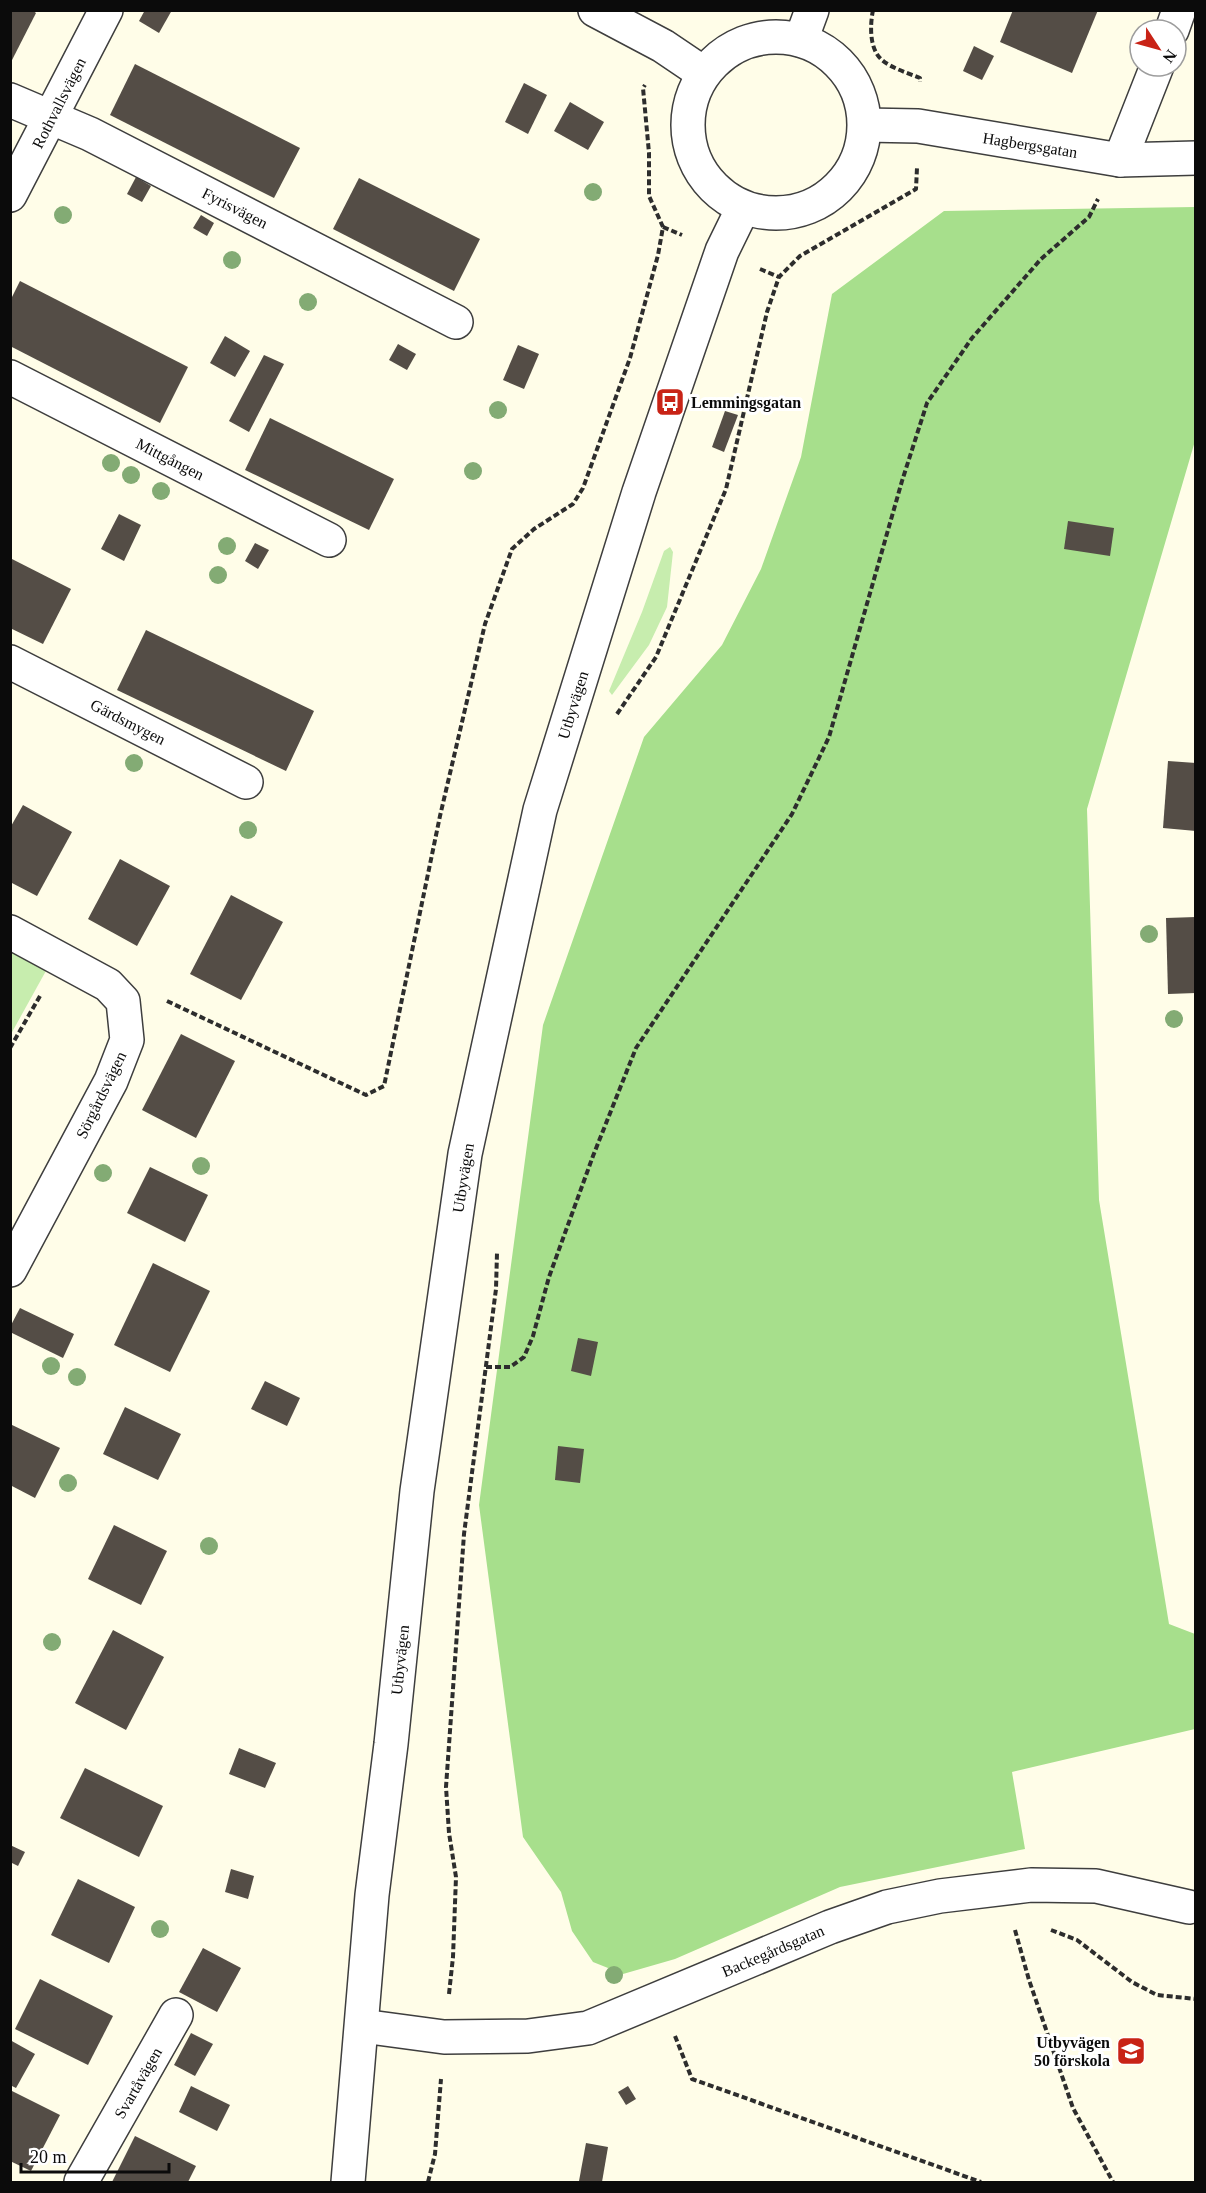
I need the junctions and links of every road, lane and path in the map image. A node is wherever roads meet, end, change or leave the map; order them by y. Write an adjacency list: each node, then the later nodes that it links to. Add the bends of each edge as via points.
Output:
1 (106, 10): 9 (street, Rothvallsvägen)
2 (595, 10): 5 (street)
3 (873, 10): 11 (path, via 870,23 880,59 920,78)
4 (807, 25): 6 (street, via 778,36 750,40 723,52); 10 (street, via 814,45 833,57 852,80)
5 (663, 46): 6 (street); 17 (path, via 643,88 649,196 663,227)
6 (703, 73): 15 (street, via 691,97 686,124 690,150 701,175 720,194)
7 (1152, 78): 13 (street)
8 (10, 100): 9 (street, Fyrisvägen)
9 (51, 118): 14 (street, Rothvallsvägen); 16 (street, Fyrisvägen, via 90,134)
10 (866, 125): 11 (street, Hagbergsgatan); 15 (street, via 855,163 841,185 820,202 795,212 768,213)
11 (918, 126): 13 (street, Hagbergsgatan); 24 (path, via 916,189 800,256 779,277 767,312 726,489 656,657)
12 (1196, 158): 13 (street, Hagbergsgatan)
13 (1120, 160): 32 (path, via 1089,217 1041,259 972,338 927,403 829,737 792,814 636,1048 557,1255 524,1357 510,1367)
14 (10, 195)
15 (743, 208): 38 (street, Utbyvägen, via 723,251 639,492 540,810 465,1154 417,1491 372,1895)
16 (456, 322)
17 (630, 358): 18 (path); 20 (path)
18 (638, 362)
19 (10, 377): 22 (street, Mittgången)
20 (583, 488): 21 (path); 28 (path, via 573,504 534,529 512,549 485,624 384,1086 366,1095 159,997)
21 (593, 488)
22 (329, 540)
23 (10, 662): 25 (street, Gärdsmygen)
24 (611, 723)
25 (246, 782)
26 (10, 932): 27 (street)
27 (62, 959): 28 (street, via 108,985); 29 (path)
28 (123, 1001): 31 (street, Sörgårdsvägen, via 127,1040 111,1082)
29 (11, 1047)
30 (498, 1243): 32 (path)
31 (10, 1270)
32 (486, 1367): 40 (path, via 464,1534 446,1787 456,1877)
33 (1189, 1907): 40 (street, Backegårdsgatan, via 1096,1886 1031,1885 940,1896 887,1907 830,1927 588,2028 528,2036)
34 (1014, 1923): 45 (path, via 1029,1980 1073,2108)
35 (1049, 1929): 36 (path, via 1077,1940 1132,1982 1157,1995)
36 (1196, 1999)
37 (176, 2015): 41 (street, Svartåvägen)
38 (362, 2026): 40 (street, Backegårdsgatan); 42 (street, Utbyvägen)
39 (673, 2030): 44 (path, via 692,2079)
40 (444, 2037): 43 (path, via 435,2154)
41 (81, 2182)
42 (348, 2182)
43 (428, 2182)
44 (981, 2182)
45 (1113, 2182)

